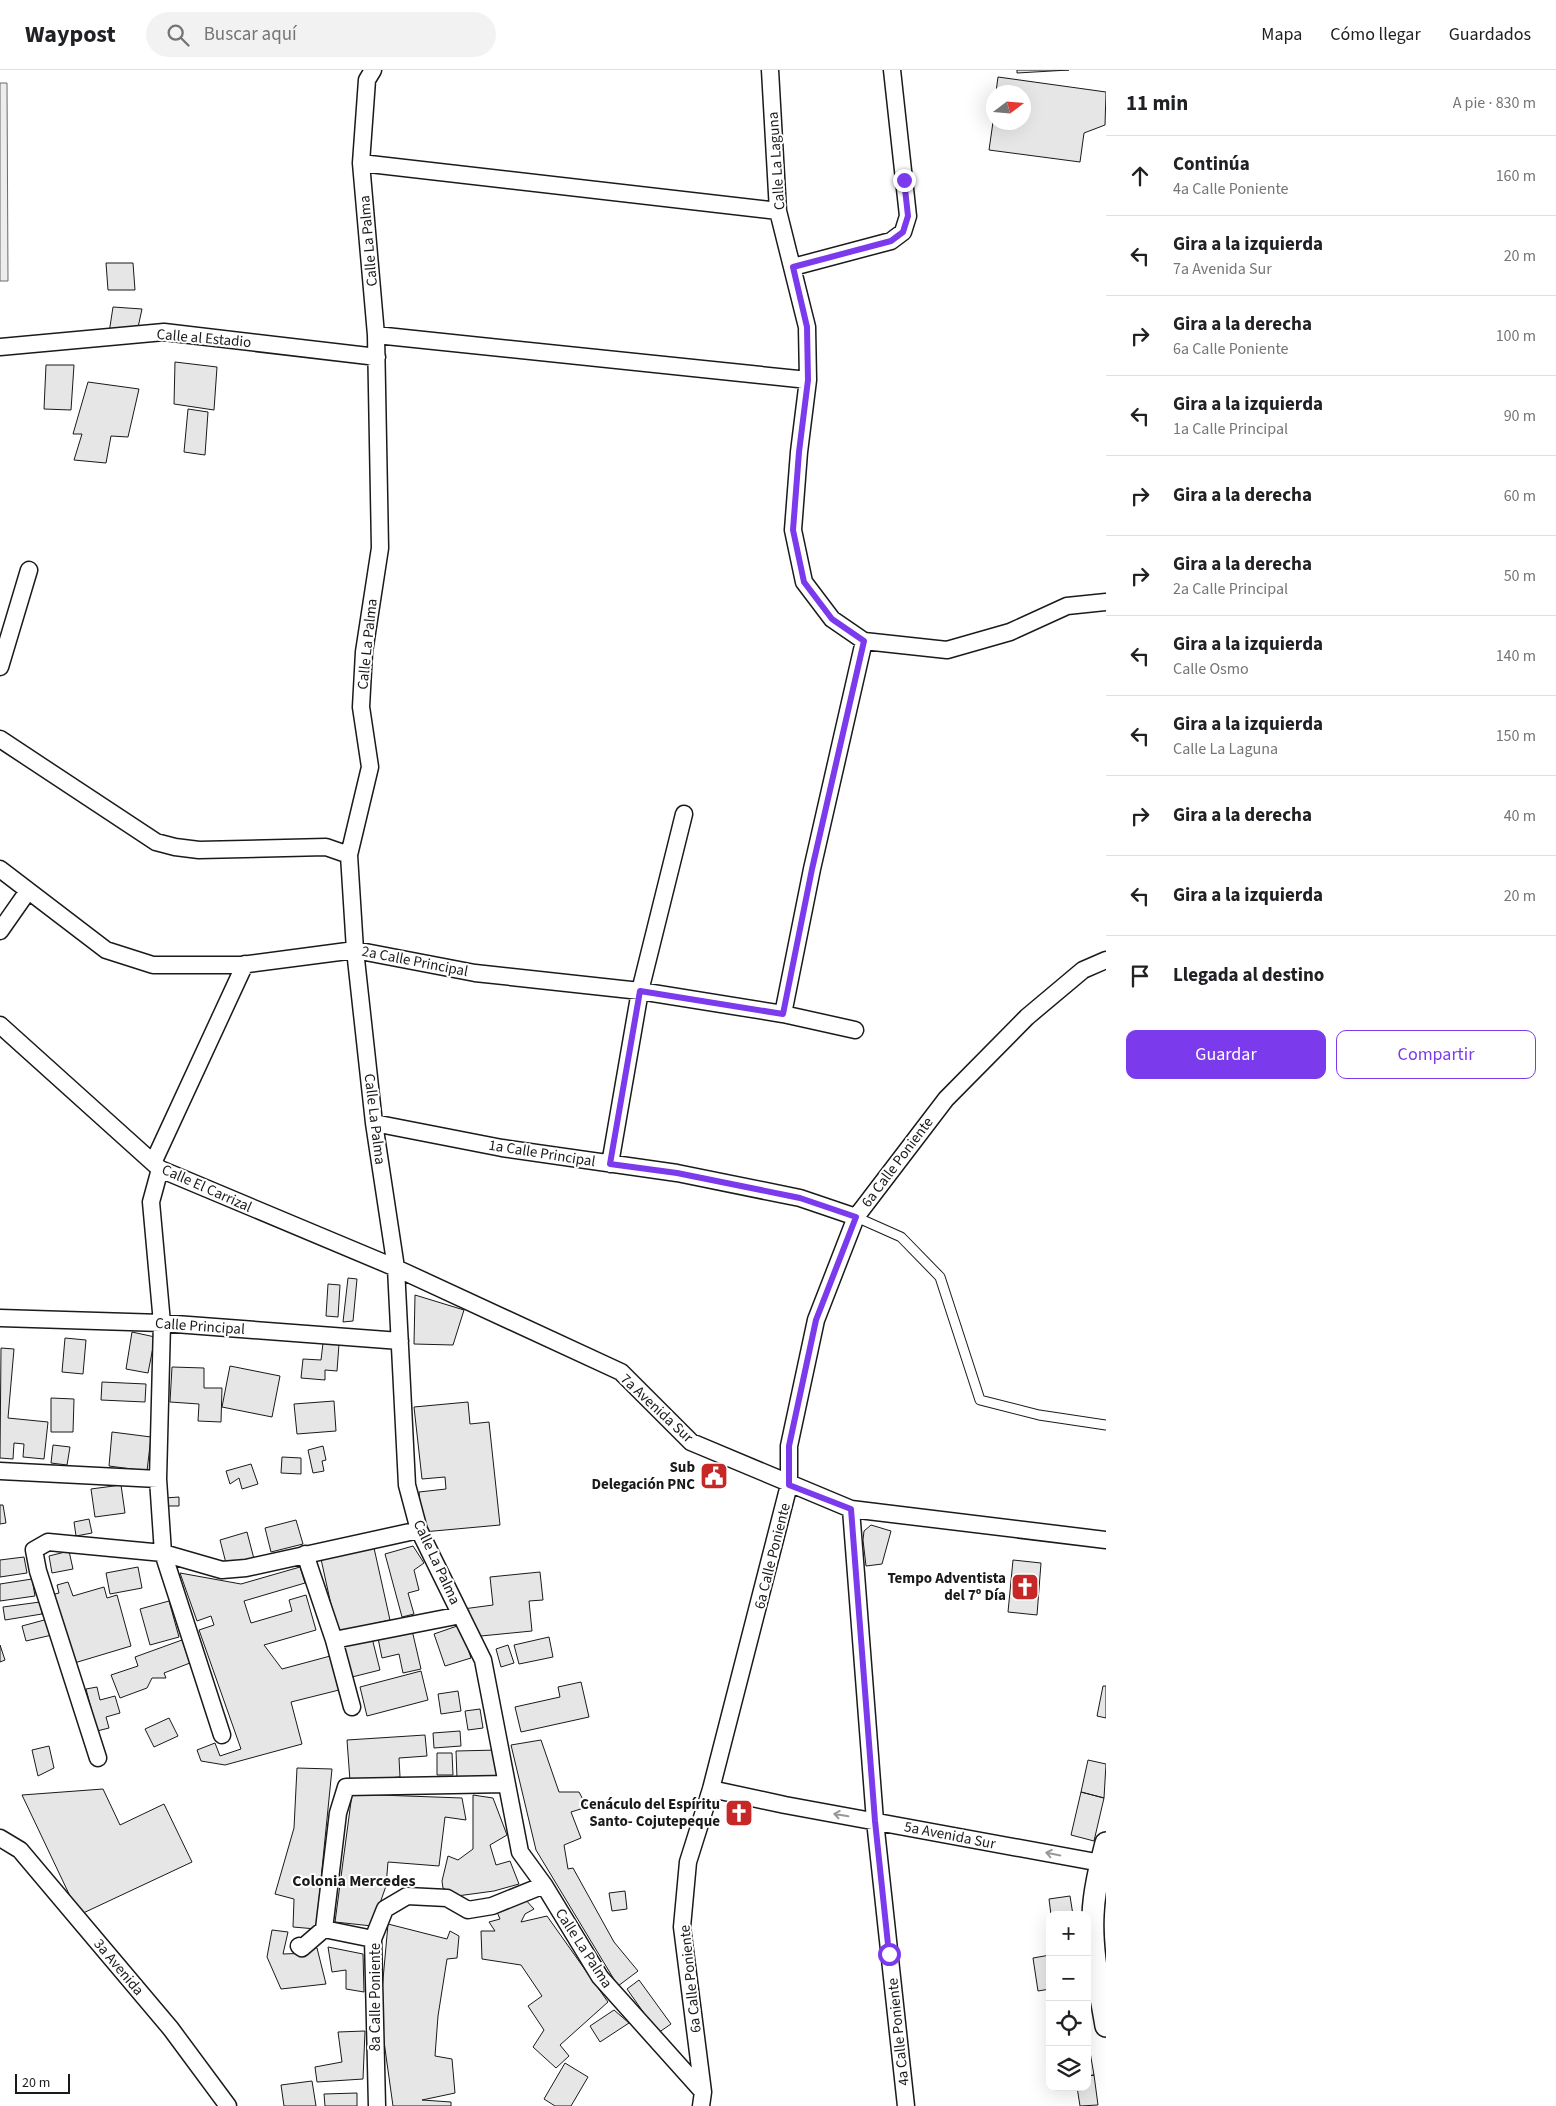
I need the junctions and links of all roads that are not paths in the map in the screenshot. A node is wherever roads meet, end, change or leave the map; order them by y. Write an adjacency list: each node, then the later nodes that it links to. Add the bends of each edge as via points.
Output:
1 (373, 70): 4 (street, Calle La Palma, via 367,80)
2 (770, 70): 5 (street, Calle La Laguna)
3 (892, 70): 6 (street, via 908,216 903,232 891,241)
4 (361, 163): 5 (street); 7 (street, Calle La Palma)
5 (778, 211): 6 (street, Calle La Laguna)
6 (793, 267): 10 (street, Calle La Laguna, via 807,327)
7 (376, 335): 9 (street, Calle La Palma); 10 (street)
8 (0, 347): 9 (street, Calle al Estadio, via 164,332)
9 (377, 357): 17 (street, Calle La Palma, via 380,548 364,652 361,707 370,767)
10 (808, 380): 13 (street, Calle La Laguna, via 793,530 804,582 832,619)
11 (29, 570): 14 (street)
12 (1106, 602): 13 (street, via 1067,606 1010,632 947,650)
13 (864, 641): 25 (street)
14 (0, 667)
15 (0, 739): 17 (street, via 156,842 199,850 326,846)
16 (684, 814): 24 (street)
17 (348, 855): 21 (street, Calle La Palma)
18 (0, 869): 19 (street, 2a Calle Principal)
19 (28, 891): 20 (street); 23 (street, 2a Calle Principal, via 106,950 153,965)
20 (0, 930)
21 (355, 950): 23 (street, 2a Calle Principal); 24 (street, 2a Calle Principal, via 475,973); 28 (street, Calle La Palma)
22 (1106, 960): 31 (street, 6a Calle Poniente, via 1083,970 1026,1017 946,1099)
23 (246, 964): 30 (street)
24 (640, 991): 25 (street, 2a Calle Principal); 29 (street)
25 (783, 1014): 27 (street, 2a Calle Principal)
26 (0, 1025): 30 (street, Calle El Carrizal)
27 (855, 1030)
28 (374, 1123): 29 (street, 1a Calle Principal, via 502,1148); 32 (street, Calle La Palma)
29 (610, 1164): 31 (street, 1a Calle Principal, via 677,1173 800,1198)
30 (157, 1166): 32 (street, Calle El Carrizal); 34 (street, via 151,1202)
31 (856, 1217): 36 (lane, via 901,1237 940,1277 980,1400 1038,1415); 39 (street, 6a Calle Poniente, via 816,1320 789,1446)
32 (396, 1268): 35 (street, Calle La Palma); 39 (street, 7a Avenida Sur, via 621,1372 692,1442)
33 (0, 1318): 34 (street, Calle Principal)
34 (162, 1323): 35 (street, Calle Principal); 38 (street)
35 (400, 1341): 41 (street, Calle La Palma, via 407,1485)
36 (1106, 1425)
37 (0, 1471): 38 (street)
38 (158, 1479): 43 (street)
39 (789, 1485): 40 (street, 7a Avenida Sur); 51 (street, 6a Calle Poniente)
40 (851, 1509): 42 (street, 7a Avenida Sur); 52 (street, 4a Calle Poniente)
41 (419, 1530): 44 (street); 45 (street, Calle La Palma)
42 (1106, 1540)
43 (163, 1553): 44 (street, via 222,1570 246,1568); 48 (street); 49 (street, via 48,1542 34,1550)
44 (305, 1554): 46 (street)
45 (461, 1615): 46 (street); 50 (street, Calle La Palma, via 483,1660)
46 (334, 1640): 47 (street)
47 (352, 1707)
48 (222, 1735)
49 (98, 1758)
50 (506, 1784): 55 (street, Calle La Palma, via 520,1852); 56 (street, via 346,1787 338,1813)
51 (711, 1789): 52 (street, 5a Avenida Sur, one-way to 51); 60 (street, 6a Calle Poniente, via 688,1862 682,1927)
52 (875, 1821): 54 (street, 5a Avenida Sur, one-way to 52); 63 (street, 4a Calle Poniente)
53 (0, 1838): 61 (street, 3a Avenida, via 20,1850 171,2029)
54 (1104, 1857): 59 (street, via 1094,1891 1092,1917 1095,1963)
55 (544, 1885): 57 (street, 8a Calle Poniente, via 492,1906 468,1910 447,1898 407,1896 385,1909); 60 (street, Calle La Palma, via 600,1977)
56 (324, 1929): 57 (street); 58 (street, via 302,1948)
57 (373, 1939): 62 (street, 8a Calle Poniente)
58 (299, 1946)
59 (1106, 2026)
60 (702, 2099)
61 (228, 2106)
62 (377, 2106)
63 (906, 2106)

